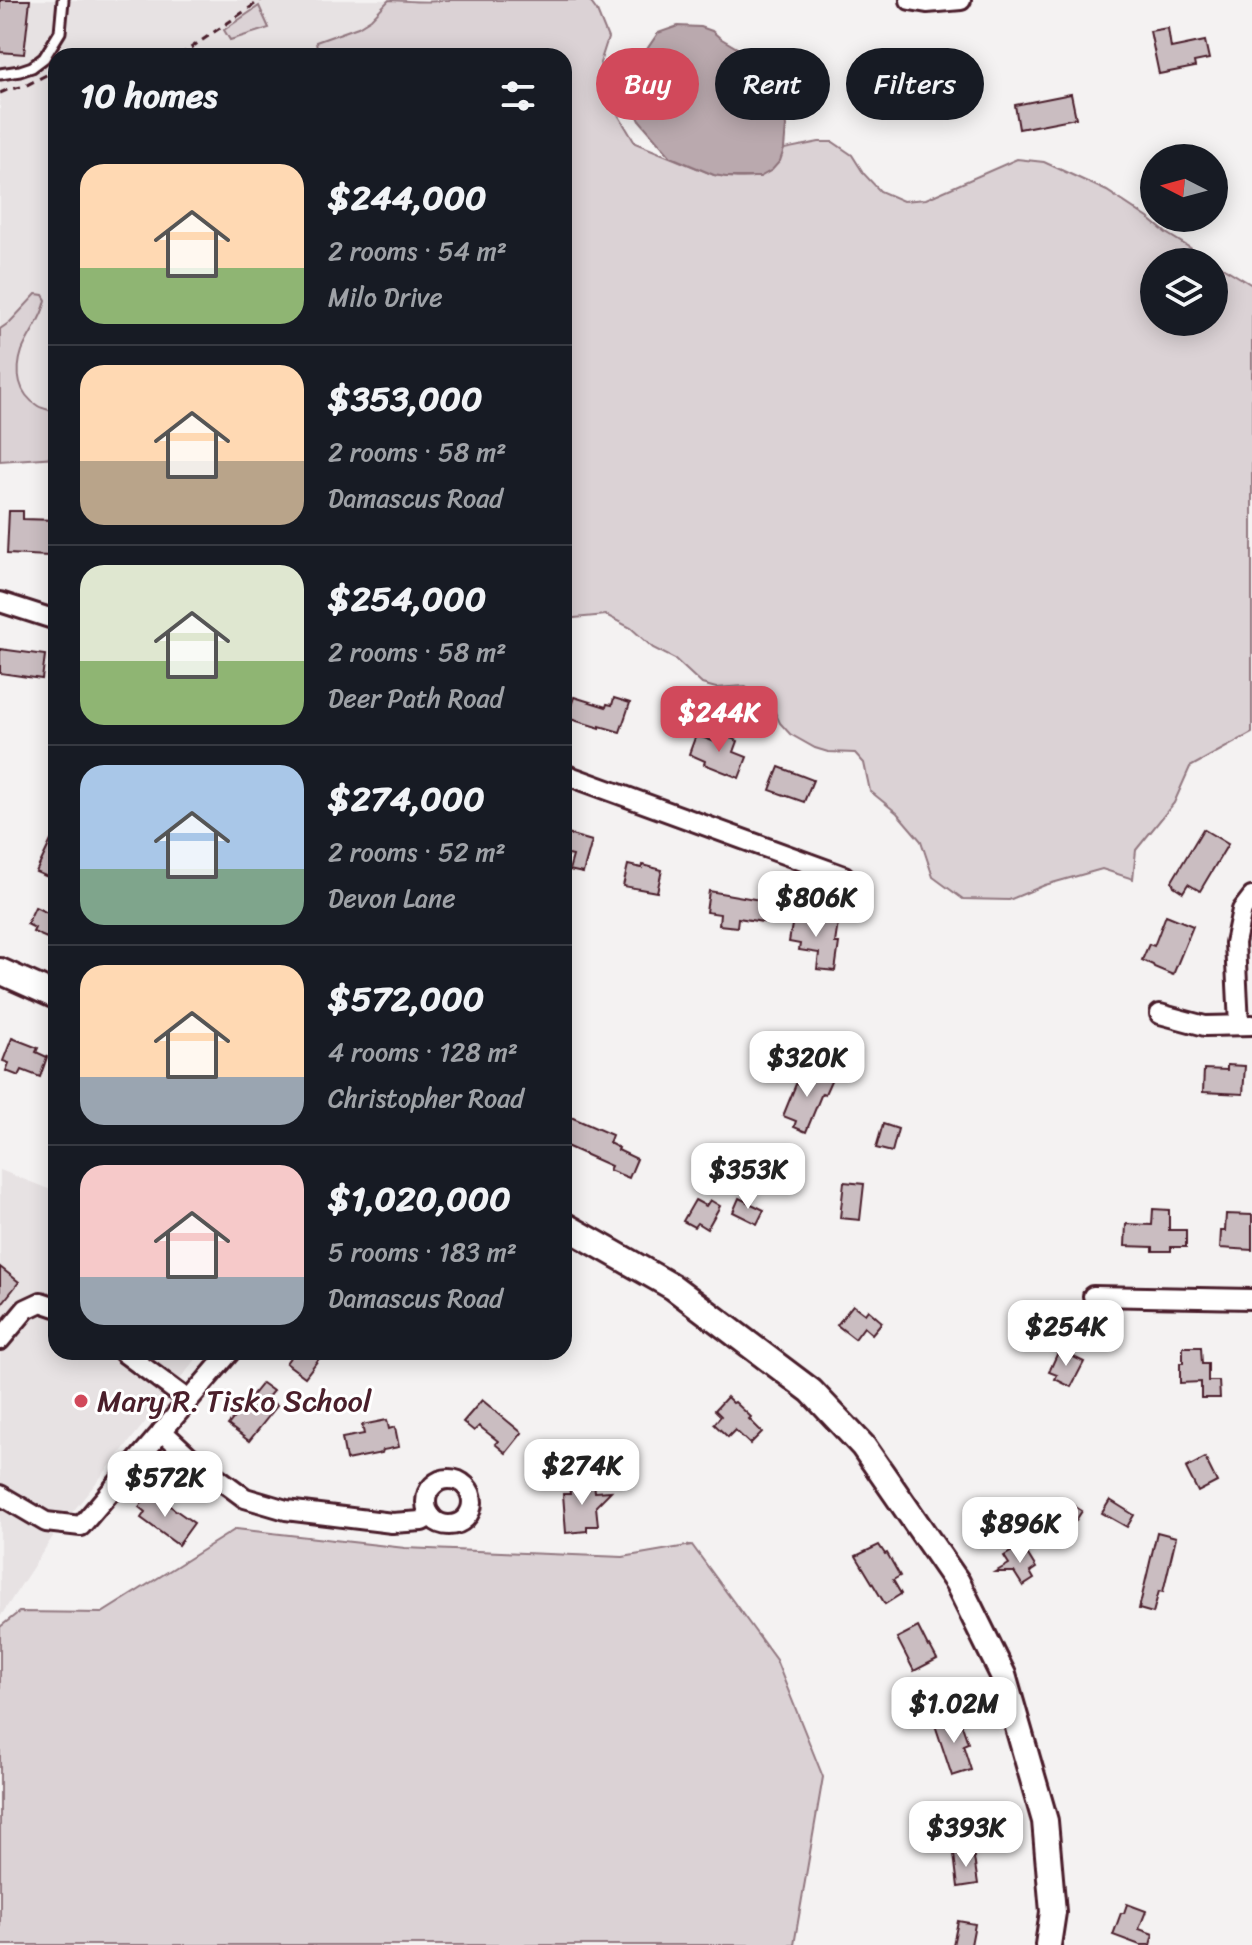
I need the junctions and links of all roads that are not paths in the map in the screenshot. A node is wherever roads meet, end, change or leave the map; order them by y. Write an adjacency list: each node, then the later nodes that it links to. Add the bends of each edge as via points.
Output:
1 (63, 0): 4 (lane, via 60,32)
2 (910, 0): 3 (street)
3 (961, 0)
4 (50, 48)
5 (48, 52): 6 (lane, via 32,67)
6 (0, 74)
7 (0, 602): 8 (street)
8 (48, 617)
9 (572, 777): 10 (street)
10 (844, 876)
11 (1252, 897): 15 (street, via 1242,910 1235,943)
12 (0, 971): 13 (street)
13 (48, 992)
14 (1160, 1014): 15 (street, via 1205,1026)
15 (1246, 1025)
16 (572, 1230): 27 (street, via 673,1287 811,1391 863,1446 957,1582 1003,1675 1045,1821 1053,1912)
17 (1093, 1296): 18 (street)
18 (1252, 1299)
19 (48, 1304): 20 (street, via 26,1309)
20 (0, 1340)
21 (134, 1360): 23 (street)
22 (223, 1360): 23 (street)
23 (188, 1400): 24 (street)
24 (162, 1431): 25 (street, via 81,1526 46,1522); 26 (street, via 245,1498 286,1510 392,1523)
25 (0, 1495)
26 (431, 1516)
27 (1048, 1945)

